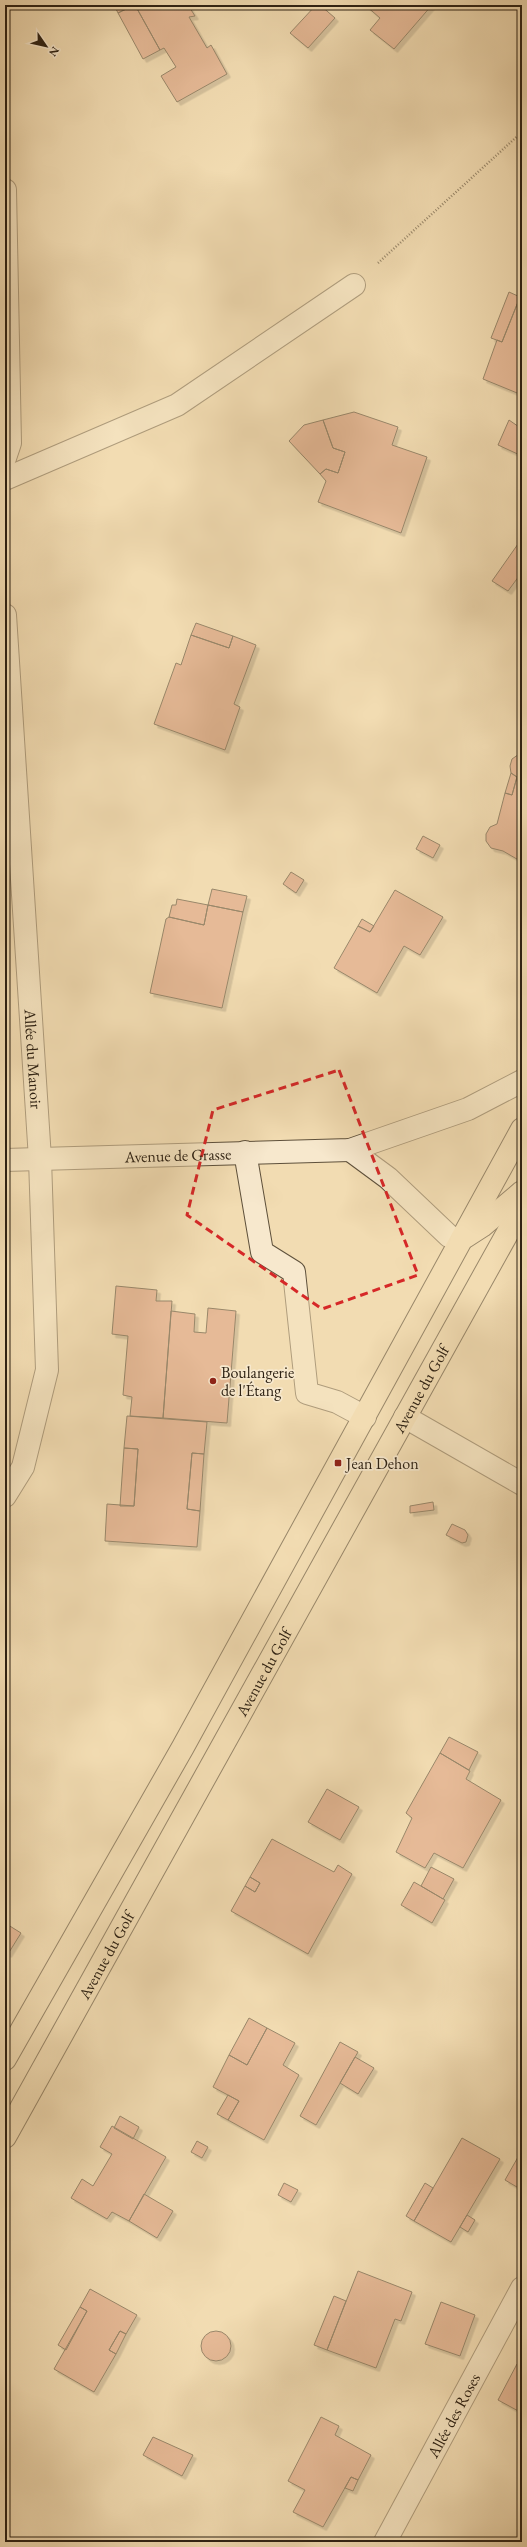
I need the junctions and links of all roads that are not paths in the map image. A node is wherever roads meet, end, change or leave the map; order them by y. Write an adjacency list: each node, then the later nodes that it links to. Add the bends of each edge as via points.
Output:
1 (5, 190): 3 (street, via 10,444)
2 (354, 285): 4 (street, via 177,405)
3 (5, 458)
4 (5, 479)
5 (5, 615): 10 (street, Allée du Manoir)
6 (522, 1081): 8 (street, Avenue de Grasse, via 468,1109)
7 (522, 1129): 14 (main road)
8 (350, 1150): 9 (street, Avenue de Grasse); 14 (street, via 388,1178 449,1236)
9 (245, 1152): 10 (street, Avenue de Grasse); 15 (street, via 262,1252 294,1272 306,1393 337,1402)
10 (40, 1159): 11 (street, Avenue de Grasse); 18 (street, Allée du Manoir, via 47,1370 23,1468)
11 (5, 1160)
12 (522, 1192): 14 (main road, via 482,1226)
13 (522, 1207): 16 (main road, Avenue du Golf)
14 (460, 1240): 15 (main road)
15 (365, 1417): 19 (main road, via 183,1747)
16 (405, 1417): 17 (street); 20 (main road, Avenue du Golf)
17 (522, 1484)
18 (5, 1496)
19 (5, 2059)
20 (5, 2137)
21 (522, 2288): 22 (street, Allée des Roses)
22 (385, 2542)

